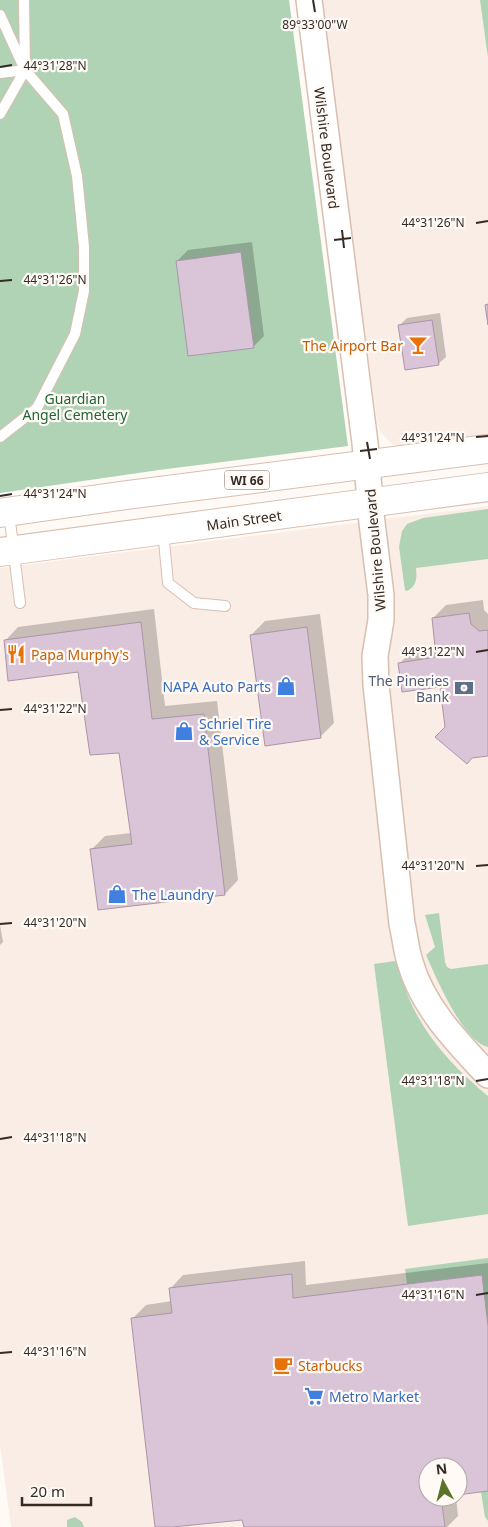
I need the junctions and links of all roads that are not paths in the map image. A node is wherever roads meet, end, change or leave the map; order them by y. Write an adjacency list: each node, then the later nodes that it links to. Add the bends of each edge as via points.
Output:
1 (24, 0): 4 (lane)
2 (309, 0): 9 (street, Wilshire Boulevard)
3 (0, 15): 4 (lane)
4 (25, 70): 5 (lane); 6 (lane); 7 (lane, via 63,114 78,176 84,290 74,334 37,408)
5 (0, 73)
6 (0, 114)
7 (0, 437)
8 (488, 449): 9 (main road, WI 66)
9 (367, 464): 11 (street, Wilshire Boulevard); 12 (main road, WI 66)
10 (488, 486): 11 (main road, Main Street)
11 (370, 503): 13 (main road, Main Street); 17 (street, Wilshire Boulevard, via 381,594 381,620 375,656 376,685 402,924 417,982 448,1031)
12 (4, 513): 14 (lane)
13 (163, 531): 14 (main road, Main Street); 16 (lane, via 168,583 194,603)
14 (7, 551): 15 (lane)
15 (20, 603)
16 (225, 606)
17 (488, 1075)

